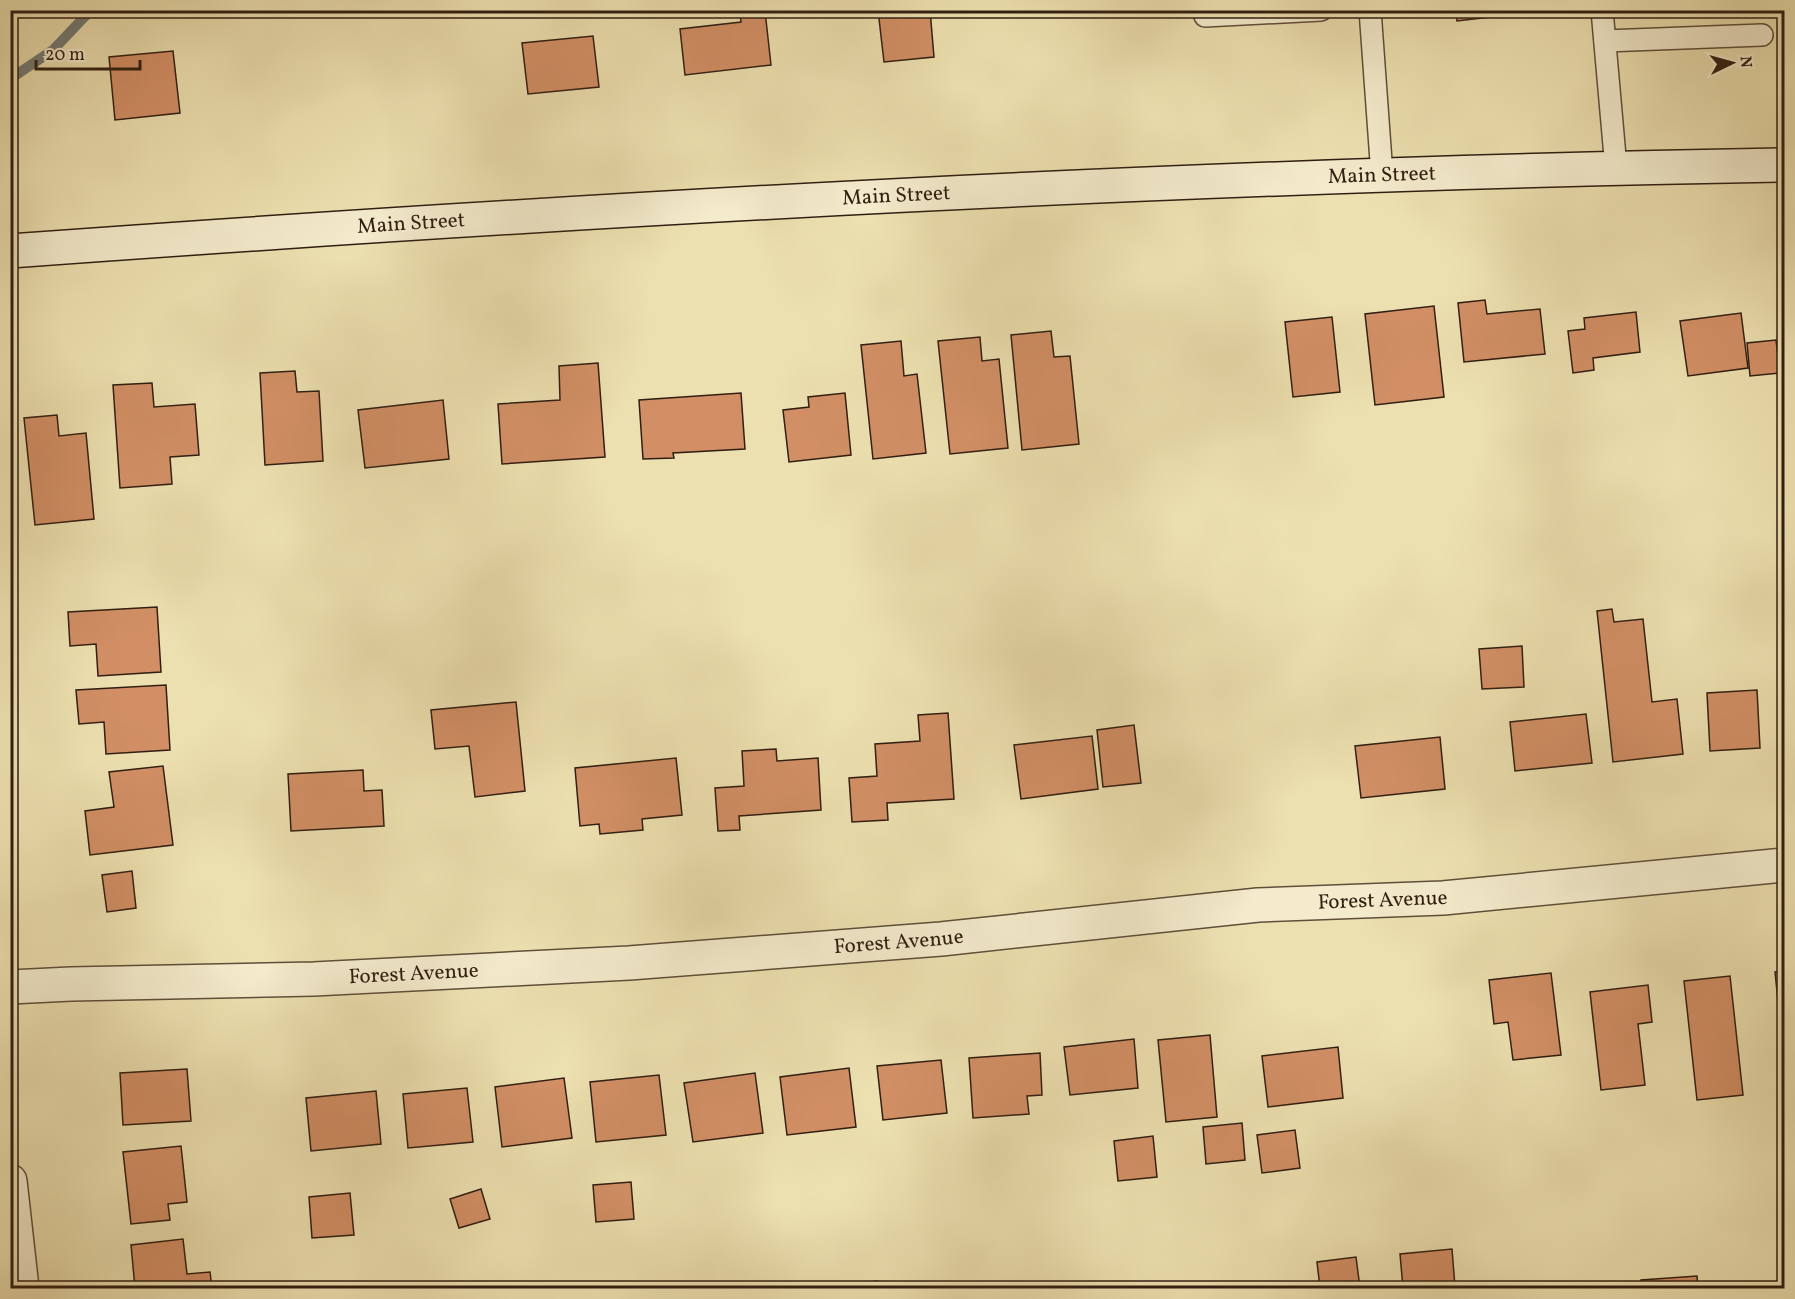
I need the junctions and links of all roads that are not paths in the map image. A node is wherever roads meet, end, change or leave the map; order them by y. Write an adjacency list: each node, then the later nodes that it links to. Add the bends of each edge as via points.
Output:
1 (1322, 10): 4 (lane)
2 (1370, 10): 9 (lane)
3 (1602, 10): 6 (lane)
4 (1205, 16)
5 (1762, 35): 6 (lane)
6 (1605, 41): 8 (lane)
7 (1785, 165): 8 (street, Main Street)
8 (1616, 168): 9 (street, Main Street)
9 (1382, 175): 10 (street, Main Street, via 1004,189 566,212)
10 (10, 251)
11 (1785, 865): 12 (street, Forest Avenue, via 1443,898 1258,905 941,939 629,963 314,979)
12 (10, 987)
13 (10, 1181): 14 (street)
14 (22, 1288)

